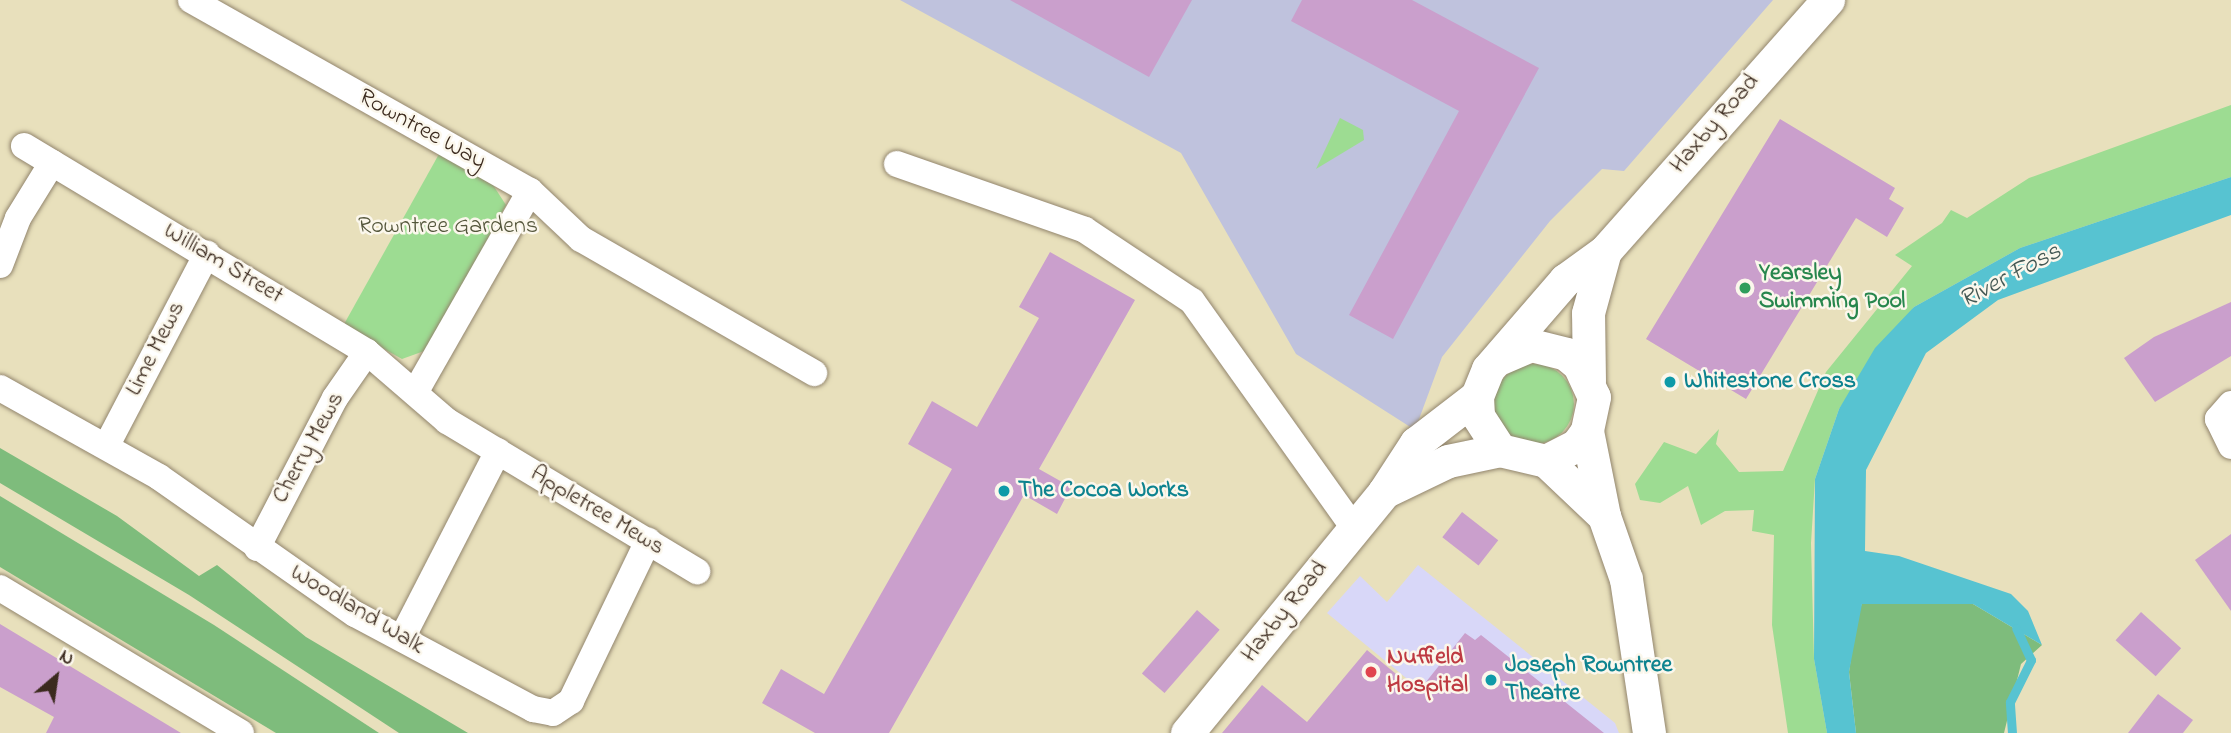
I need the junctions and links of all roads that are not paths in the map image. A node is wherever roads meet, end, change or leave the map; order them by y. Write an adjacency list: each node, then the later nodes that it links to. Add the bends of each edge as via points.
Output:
1 (191, 0): 6 (street, Rowntree Way)
2 (1828, 0): 7 (street, Haxby Road)
3 (24, 146): 4 (street, William Street)
4 (52, 163): 8 (street, William Street); 9 (street, via 18,218)
5 (897, 164): 26 (street, via 1085,230 1192,301)
6 (530, 191): 12 (street, Rowntree Way, via 581,239); 15 (street)
7 (1605, 251): 11 (street, Haxby Road, via 1565,280); 13 (street, Haxby Road, via 1588,313)
8 (207, 254): 10 (street, William Street); 19 (street, Lime Mews)
9 (0, 265)
10 (367, 352): 15 (street, William Street); 28 (street, Cherry Mews, via 335,398)
11 (1498, 359): 13 (street, via 1513,349 1549,347 1566,354); 16 (street, Haxby Road)
12 (814, 373)
13 (1589, 381): 18 (street, via 1594,397)
14 (0, 388): 19 (street, Woodland Walk)
15 (416, 391): 22 (street, Appletree Mews, via 447,421)
16 (1477, 396): 21 (street, via 1478,416); 24 (street, Haxby Road, via 1416,443)
17 (2231, 404): 20 (street, via 2218,419)
18 (1587, 431): 23 (street, via 1577,445); 25 (street)
19 (107, 445): 28 (street, Woodland Walk)
20 (2231, 446)
21 (1500, 450): 23 (street); 24 (street, Haxby Road, via 1448,461)
22 (498, 451): 27 (street, Appletree Mews); 31 (street)
23 (1546, 461): 25 (street)
24 (1384, 492): 26 (street, Haxby Road)
25 (1604, 516): 34 (street, via 1626,579)
26 (1354, 528): 33 (street, Haxby Road)
27 (648, 541): 29 (street, Appletree Mews); 31 (street, Woodland Walk, via 571,701 553,713 534,709)
28 (257, 548): 31 (street, Woodland Walk)
29 (697, 571)
30 (0, 589): 32 (street)
31 (402, 638)
32 (242, 733)
33 (1187, 733)
34 (1649, 733)

